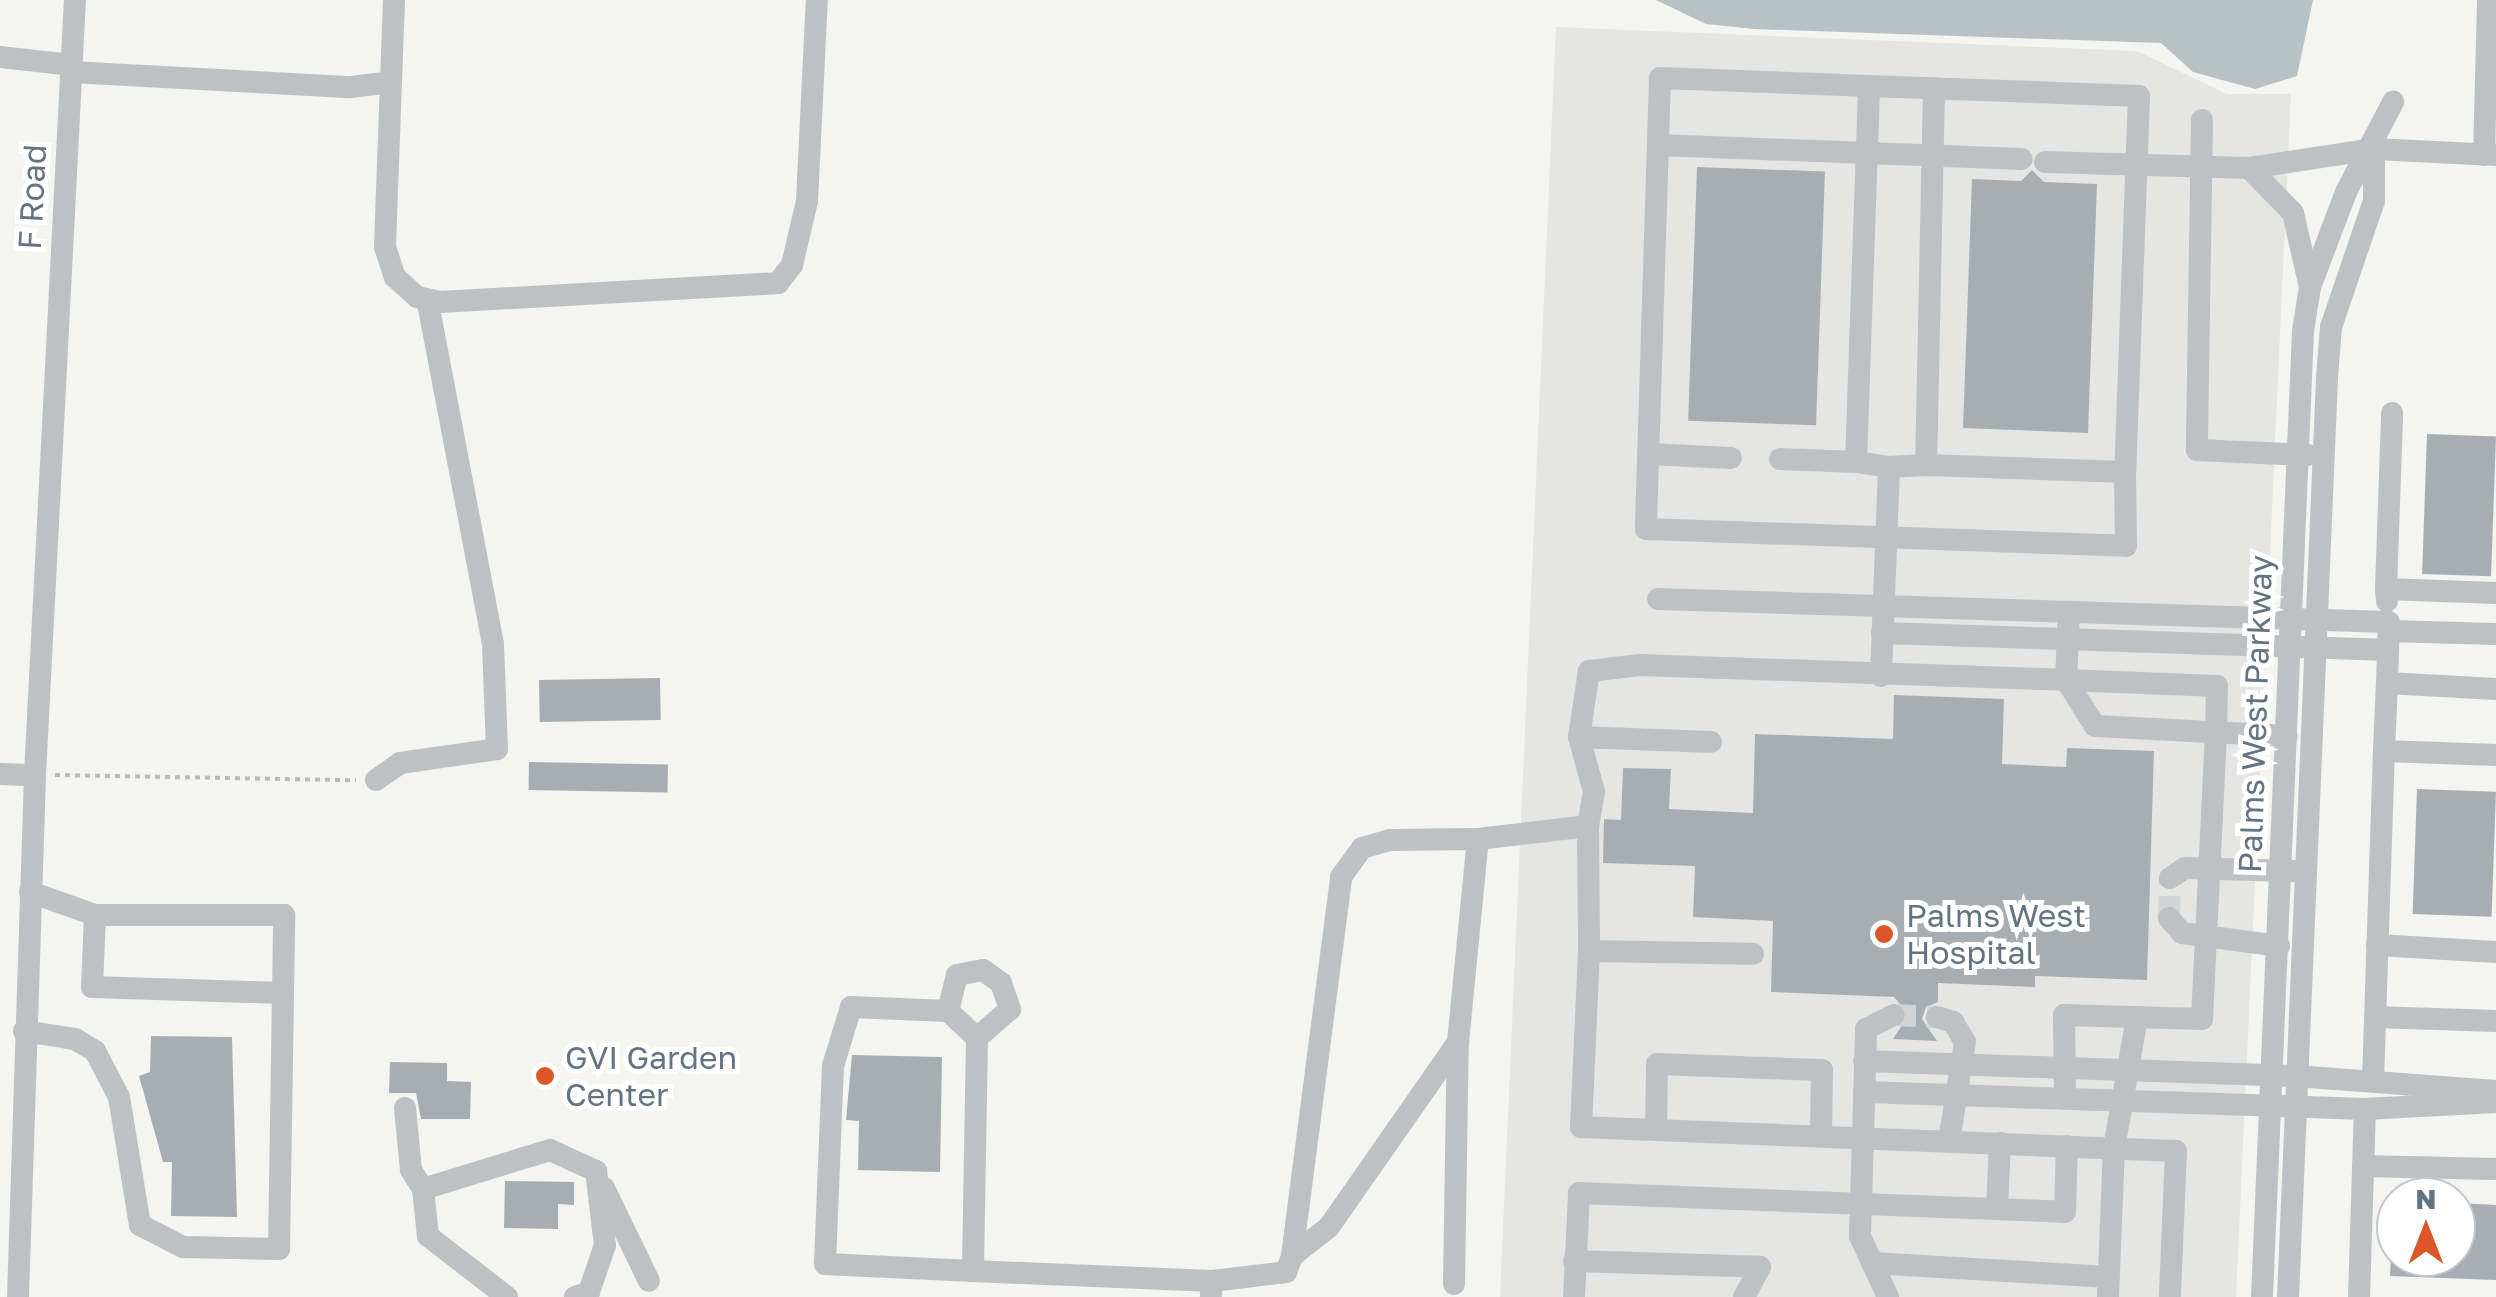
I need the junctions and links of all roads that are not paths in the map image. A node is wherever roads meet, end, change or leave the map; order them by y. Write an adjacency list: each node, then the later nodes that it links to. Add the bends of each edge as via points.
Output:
1 (75, 0): 6 (street, F Road)
2 (394, 0): 7 (street)
3 (817, 0): 22 (street, via 807,200 792,265 778,282 725,290)
4 (2488, 0): 10 (street)
5 (0, 57): 6 (street)
6 (71, 68): 7 (street, via 351,86); 55 (street, F Road)
7 (391, 82): 22 (street, via 385,247 396,277)
8 (1869, 86): 9 (street); 13 (street, via 1660,78); 15 (street)
9 (1934, 88): 16 (street); 18 (street, via 2138,96)
10 (2491, 96): 17 (street)
11 (2393, 102): 14 (street, Palms West Parkway)
12 (2202, 120): 19 (street)
13 (1659, 146): 15 (street); 24 (street)
14 (2374, 149): 17 (street); 20 (street); 21 (street, Palms West Parkway, via 2346,192); 25 (street, Palms West Parkway, via 2374,201 2331,327)
15 (1867, 152): 16 (street); 28 (street)
16 (1932, 154): 18 (street); 29 (street)
17 (2490, 155)
18 (2138, 162): 19 (street); 31 (street)
19 (2202, 164): 20 (street); 25 (street, via 2197,450)
20 (2249, 168): 21 (street, via 2293,213)
21 (2310, 287): 25 (street, Palms West Parkway)
22 (427, 299): 56 (street, via 493,644 497,749 400,763)
23 (2392, 413): 33 (street)
24 (1649, 454): 26 (street); 32 (street, via 1646,528)
25 (2309, 455): 38 (street, Palms West Parkway)
26 (1730, 458)
27 (1780, 460): 28 (street)
28 (1856, 462): 30 (street)
29 (1926, 465): 30 (street); 31 (street)
30 (1888, 467): 32 (street)
31 (2126, 472): 32 (street, via 2126,546)
32 (1885, 536): 36 (street)
33 (2386, 589): 34 (street); 40 (street)
34 (2496, 593)
35 (1658, 599): 36 (street)
36 (1884, 606): 37 (street); 39 (street)
37 (2069, 612): 38 (street); 42 (street)
38 (2303, 619): 40 (street); 43 (street, Palms West Parkway)
39 (1882, 633): 42 (street); 44 (street)
40 (2388, 634): 41 (street); 43 (street); 46 (street)
41 (2496, 634)
42 (2069, 640): 43 (street); 45 (street)
43 (2301, 648): 49 (street, Palms West Parkway); 60 (street, Palms West Parkway)
44 (1881, 676): 45 (street); 50 (street, via 1640,665 1589,671)
45 (2066, 680): 48 (street, via 2095,726); 48 (street, via 2216,686)
46 (2387, 683): 47 (street); 52 (street)
47 (2496, 689)
48 (2216, 733): 49 (street); 59 (street)
49 (2286, 736): 60 (street, Palms West Parkway)
50 (1579, 738): 51 (street); 57 (street, via 1594,792)
51 (1711, 742)
52 (2384, 751): 53 (street); 66 (street)
53 (2496, 755)
54 (0, 774): 55 (street)
55 (36, 775): 62 (street, F Road)
56 (376, 780)
57 (1588, 826): 58 (street); 68 (street)
58 (1478, 839): 80 (street); 110 (street, via 1390,840 1362,848 1340,877)
59 (2210, 868): 60 (street); 61 (street, via 2185,868); 65 (street)
60 (2292, 871): 67 (street, Palms West Parkway); 85 (street, Palms West Parkway)
61 (2170, 878)
62 (30, 892): 63 (street); 78 (street, F Road)
63 (95, 915): 71 (street, via 92,987); 71 (street, via 284,915)
64 (2169, 918): 65 (street, via 2182,933)
65 (2206, 936): 67 (street); 75 (street, via 2202,1019)
66 (2377, 945): 69 (street); 76 (street)
67 (2278, 946): 85 (street, Palms West Parkway)
68 (1589, 951): 70 (street); 96 (street, via 1581,1127)
69 (2496, 952)
70 (1753, 954)
71 (283, 993): 78 (street, via 279,1248 183,1247 140,1225 118,1097 95,1051 75,1039)
72 (948, 1011): 79 (street); 79 (street, via 957,975 982,970 1001,984 1010,1009); 113 (street, via 850,1007 834,1066 825,1264)
73 (1894, 1015): 81 (street, via 1866,1029)
74 (1938, 1017): 82 (street, via 1960,1031)
75 (2137, 1017): 83 (street, via 2064,1016); 84 (street)
76 (2375, 1017): 77 (street); 86 (street)
77 (2496, 1021)
78 (24, 1032): 103 (street, F Road)
79 (977, 1038): 113 (street)
80 (1458, 1042): 110 (street, via 1329,1227); 115 (street)
81 (1864, 1061): 82 (street); 87 (street)
82 (1966, 1065): 83 (street); 89 (street)
83 (2062, 1068): 84 (street); 90 (street)
84 (2128, 1070): 85 (street); 91 (street)
85 (2284, 1076): 86 (street); 93 (street, Palms West Parkway)
86 (2373, 1081): 88 (street)
87 (1864, 1092): 89 (street); 98 (street)
88 (2496, 1092)
89 (1960, 1095): 90 (street); 99 (street)
90 (2065, 1099): 91 (street)
91 (2121, 1100): 93 (street); 102 (street)
92 (2496, 1102): 95 (street)
93 (2284, 1105): 95 (street); 125 (street, Palms West Parkway); 126 (street, Palms West Parkway)
94 (404, 1108): 107 (street, via 411,1170)
95 (2365, 1109): 104 (street)
96 (1656, 1130): 97 (street); 97 (street, via 1657,1064 1822,1070)
97 (1821, 1136): 98 (street)
98 (1862, 1137): 99 (street); 108 (street)
99 (1950, 1141): 100 (street)
100 (2000, 1143): 101 (street); 109 (street)
101 (2068, 1146): 102 (street); 109 (street, via 2065,1212)
102 (2114, 1148): 116 (street); 124 (street, via 2176,1151)
103 (10, 1150): 118 (street, F Road)
104 (2363, 1166): 105 (street); 127 (street)
105 (2496, 1169)
106 (596, 1171): 107 (street, via 550,1150); 114 (street); 120 (street, via 604,1246 589,1292)
107 (423, 1189): 119 (street, via 428,1236)
108 (1861, 1201): 109 (street); 111 (street, via 1579,1193); 112 (street, via 1860,1236)
109 (1997, 1208)
110 (1292, 1256): 117 (street, via 1286,1272)
111 (1574, 1261): 121 (street); 122 (street, via 1760,1267)
112 (1872, 1263): 116 (street); 123 (street)
113 (973, 1271): 117 (street)
114 (649, 1281)
115 (1454, 1284)
116 (2109, 1287)
117 (1211, 1289)
118 (18, 1297)
119 (507, 1297)
120 (576, 1297)
121 (1574, 1297)
122 (1744, 1297)
123 (1888, 1297)
124 (2170, 1297)
125 (2262, 1297)
126 (2288, 1297)
127 (2359, 1297)

